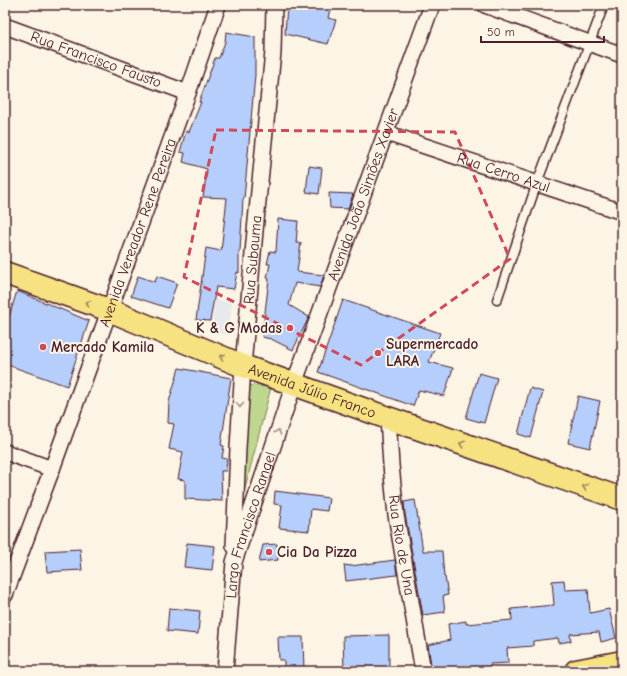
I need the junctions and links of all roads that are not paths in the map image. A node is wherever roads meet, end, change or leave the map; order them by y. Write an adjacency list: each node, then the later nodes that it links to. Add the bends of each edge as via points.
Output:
1 (218, 5): 9 (street, Avenida Vereador Rene Pereira)
2 (274, 5): 16 (street, Rua Subauma, via 273,52)
3 (432, 5): 10 (street, Avenida João Simões Xavier)
4 (485, 5): 7 (street)
5 (604, 5): 7 (lane)
6 (5, 26): 9 (street, Rua Francisco Fausto)
7 (589, 43): 8 (street); 11 (lane)
8 (622, 56)
9 (188, 93): 15 (street, Avenida Vereador Rene Pereira)
10 (386, 133): 11 (street, Rua Cerro Azul); 17 (street, Avenida João Simões Xavier)
11 (537, 184): 12 (street, Rua Cerro Azul); 14 (lane)
12 (622, 212)
13 (5, 273): 15 (main road, Avenida Júlio Franco, one-way to 13)
14 (497, 300)
15 (109, 310): 16 (main road, Avenida Júlio Franco, one-way to 15); 20 (street, Avenida Vereador Rene Pereira)
16 (243, 366): 17 (main road, Avenida Júlio Franco); 22 (street, Rua Subauma, one-way to 22)
17 (294, 384): 18 (main road, Avenida Júlio Franco); 22 (street, Largo Francisco Rangel, one-way to 17)
18 (388, 418): 21 (main road, Avenida Júlio Franco, one-way to 18); 26 (street, Rua Rio de Una, via 396,515)
19 (5, 452): 20 (street)
20 (52, 469): 23 (street, Avenida Vereador Rene Pereira)
21 (622, 499)
22 (234, 562): 25 (street, Largo Francisco Rangel)
23 (5, 595)
24 (622, 662): 27 (main road)
25 (225, 671)
26 (423, 671)
27 (576, 671)

